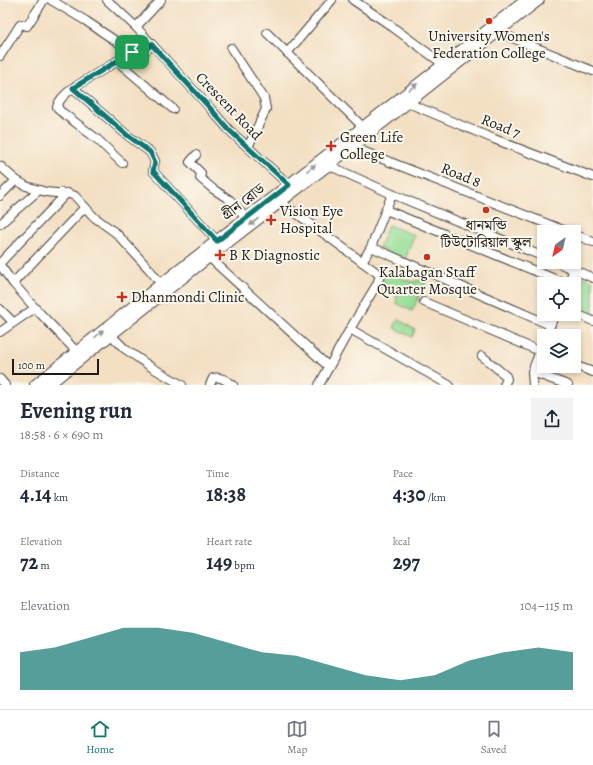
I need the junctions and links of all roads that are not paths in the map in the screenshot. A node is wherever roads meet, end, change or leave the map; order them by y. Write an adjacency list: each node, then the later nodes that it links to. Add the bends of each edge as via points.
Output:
1 (44, 0): 16 (street, via 27,26 20,25)
2 (51, 0): 14 (street)
3 (108, 0): 9 (street, Crescent Road)
4 (161, 0): 9 (street)
5 (332, 0): 15 (street)
6 (525, 0): 18 (main road, গ্রীন রোড)
7 (539, 0): 10 (main road, গ্রীন রোড)
8 (356, 1): 18 (street)
9 (136, 27): 12 (street, Crescent Road)
10 (498, 32): 19 (street); 21 (main road, গ্রীন রোড)
11 (267, 33): 15 (street)
12 (151, 44): 14 (street, via 143,54); 25 (street, Crescent Road)
13 (231, 48): 25 (street, via 264,98 266,109)
14 (132, 52): 17 (street)
15 (287, 53): 23 (street)
16 (0, 56)
17 (117, 61): 20 (street); 22 (street)
18 (443, 64): 21 (main road, গ্রীন রোড, one-way to 18)
19 (593, 71)
20 (73, 88): 27 (street, via 65,94 57,107 97,139); 44 (street, via 150,152 155,162 153,171)
21 (404, 100): 23 (main road, গ্রীন রোড); 24 (main road, গ্রীন রোড); 30 (street, Road 7, via 494,139)
22 (173, 109)
23 (363, 127): 24 (main road, গ্রীন রোড)
24 (349, 144): 28 (main road, গ্রীন রোড); 32 (main road, গ্রীন রোড, one-way to 24); 42 (street, Road 8)
25 (248, 148): 32 (street, Crescent Road)
26 (196, 155): 40 (street, via 190,162 201,173 200,178 230,200)
27 (122, 164)
28 (328, 165): 35 (street); 37 (main road, গ্রীন রোড)
29 (0, 166): 31 (street)
30 (593, 176)
31 (16, 180): 33 (street); 36 (street)
32 (289, 185): 40 (main road, গ্রীন রোড)
33 (39, 190): 34 (street); 41 (street)
34 (66, 193): 38 (street, via 75,196); 50 (street)
35 (392, 194): 39 (street); 47 (street)
36 (0, 196)
37 (280, 202): 48 (main road, গ্রীন রোড, one-way to 48); 49 (street)
38 (85, 207): 55 (street); 56 (street, via 116,233)
39 (386, 210): 46 (street); 52 (street)
40 (246, 218): 44 (main road, গ্রীন রোড)
41 (0, 224)
42 (551, 225)
43 (581, 237): 45 (street)
44 (217, 241): 56 (main road, গ্রীন রোড)
45 (593, 242)
46 (371, 247): 49 (street); 64 (street)
47 (537, 254)
48 (209, 256): 68 (main road, গ্রীন রোড); 73 (street)
49 (362, 262): 65 (street, via 380,276)
50 (0, 264): 55 (street)
51 (574, 270): 53 (street); 54 (street)
52 (550, 277)
53 (570, 277)
54 (593, 278)
55 (13, 283): 58 (street)
56 (161, 284): 70 (main road, গ্রীন রোড, one-way to 56)
57 (424, 302): 69 (street)
58 (35, 308): 63 (street); 70 (street)
59 (0, 309): 63 (street)
60 (581, 316): 62 (street)
61 (552, 321): 64 (street)
62 (593, 321)
63 (13, 322): 67 (street)
64 (550, 325): 66 (street)
65 (350, 329): 73 (street); 85 (street)
66 (549, 329)
67 (0, 332)
68 (112, 335): 78 (street, via 125,349); 81 (main road, গ্রীন রোড)
69 (537, 350)
70 (77, 352): 80 (main road, গ্রীন রোড)
71 (482, 356): 86 (street, via 506,376)
72 (537, 362): 75 (street)
73 (329, 367): 84 (street)
74 (581, 368): 76 (street)
75 (532, 372): 87 (street); 88 (street)
76 (593, 372)
77 (0, 379): 79 (street)
78 (178, 384)
79 (5, 385)
80 (35, 385)
81 (48, 385)
82 (210, 385): 83 (street, via 213,378 217,377)
83 (233, 385)
84 (320, 385)
85 (449, 385)
86 (504, 385)
87 (532, 385)
88 (568, 385)

